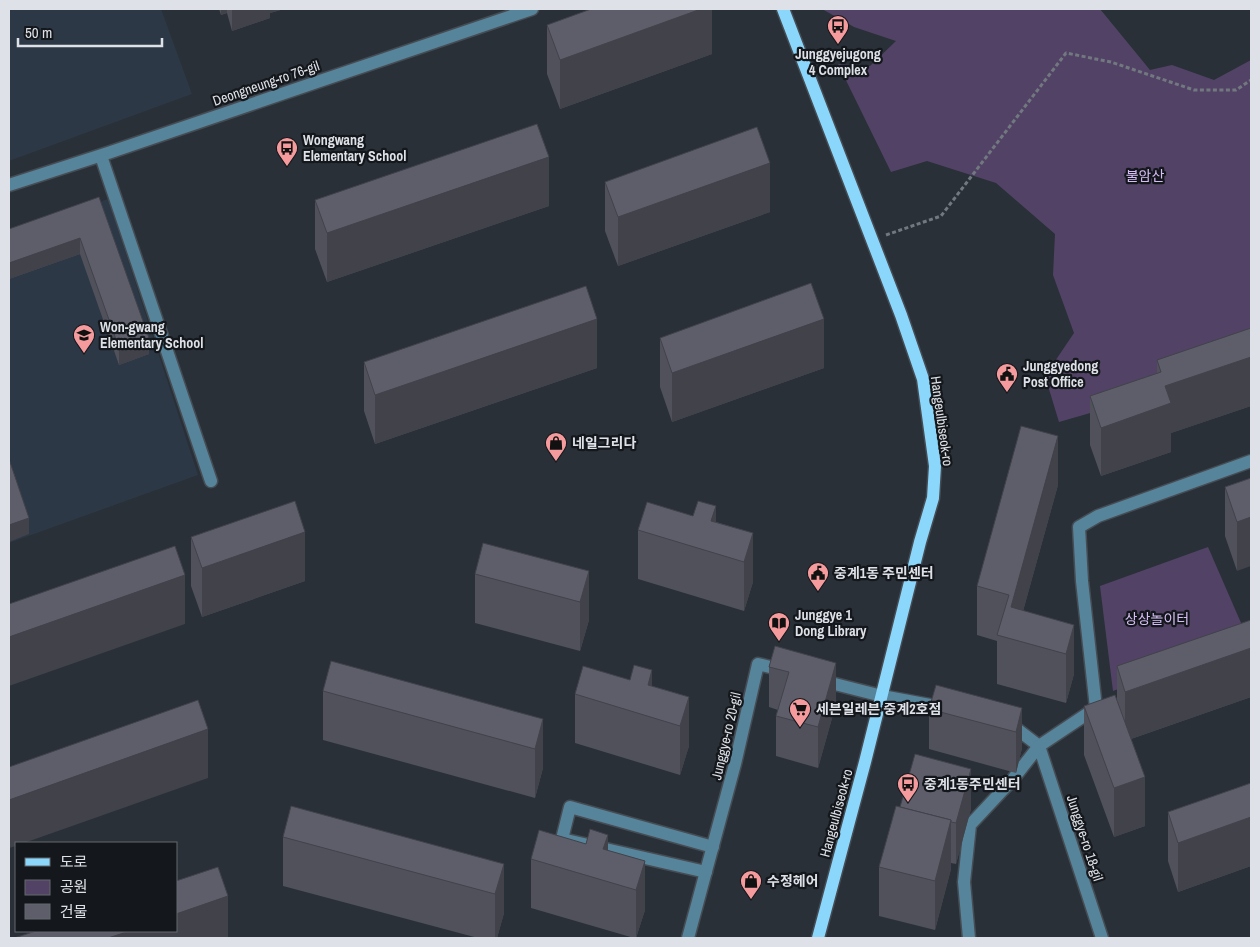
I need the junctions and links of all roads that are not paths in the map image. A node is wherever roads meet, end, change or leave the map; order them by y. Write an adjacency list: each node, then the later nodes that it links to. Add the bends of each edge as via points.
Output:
1 (532, 9): 3 (street, Deongneung-ro 76-gil)
2 (784, 9): 7 (main road, Hangeulbiseok-ro, via 923,379 935,466 933,498)
3 (101, 156): 4 (street, Deongneung-ro 76-gil); 6 (street)
4 (9, 185)
5 (1251, 461): 10 (street, via 1098,516 1079,528 1082,581 1101,707)
6 (211, 481)
7 (882, 696): 8 (street); 11 (street, Junggye-ro 20-gil, via 758,664 736,764); 14 (main road, Hangeulbiseok-ro)
8 (958, 711)
9 (996, 718): 10 (street, via 1005,720)
10 (1039, 746): 15 (street, via 1014,779 970,825 964,882); 16 (street, Junggye-ro 18-gil)
11 (713, 847): 12 (street, Junggye-ro 20-gil); 12 (street, via 570,807 562,839)
12 (706, 872): 13 (street, Junggye-ro 20-gil)
13 (688, 938)
14 (818, 938)
15 (969, 938)
16 (1102, 938)

